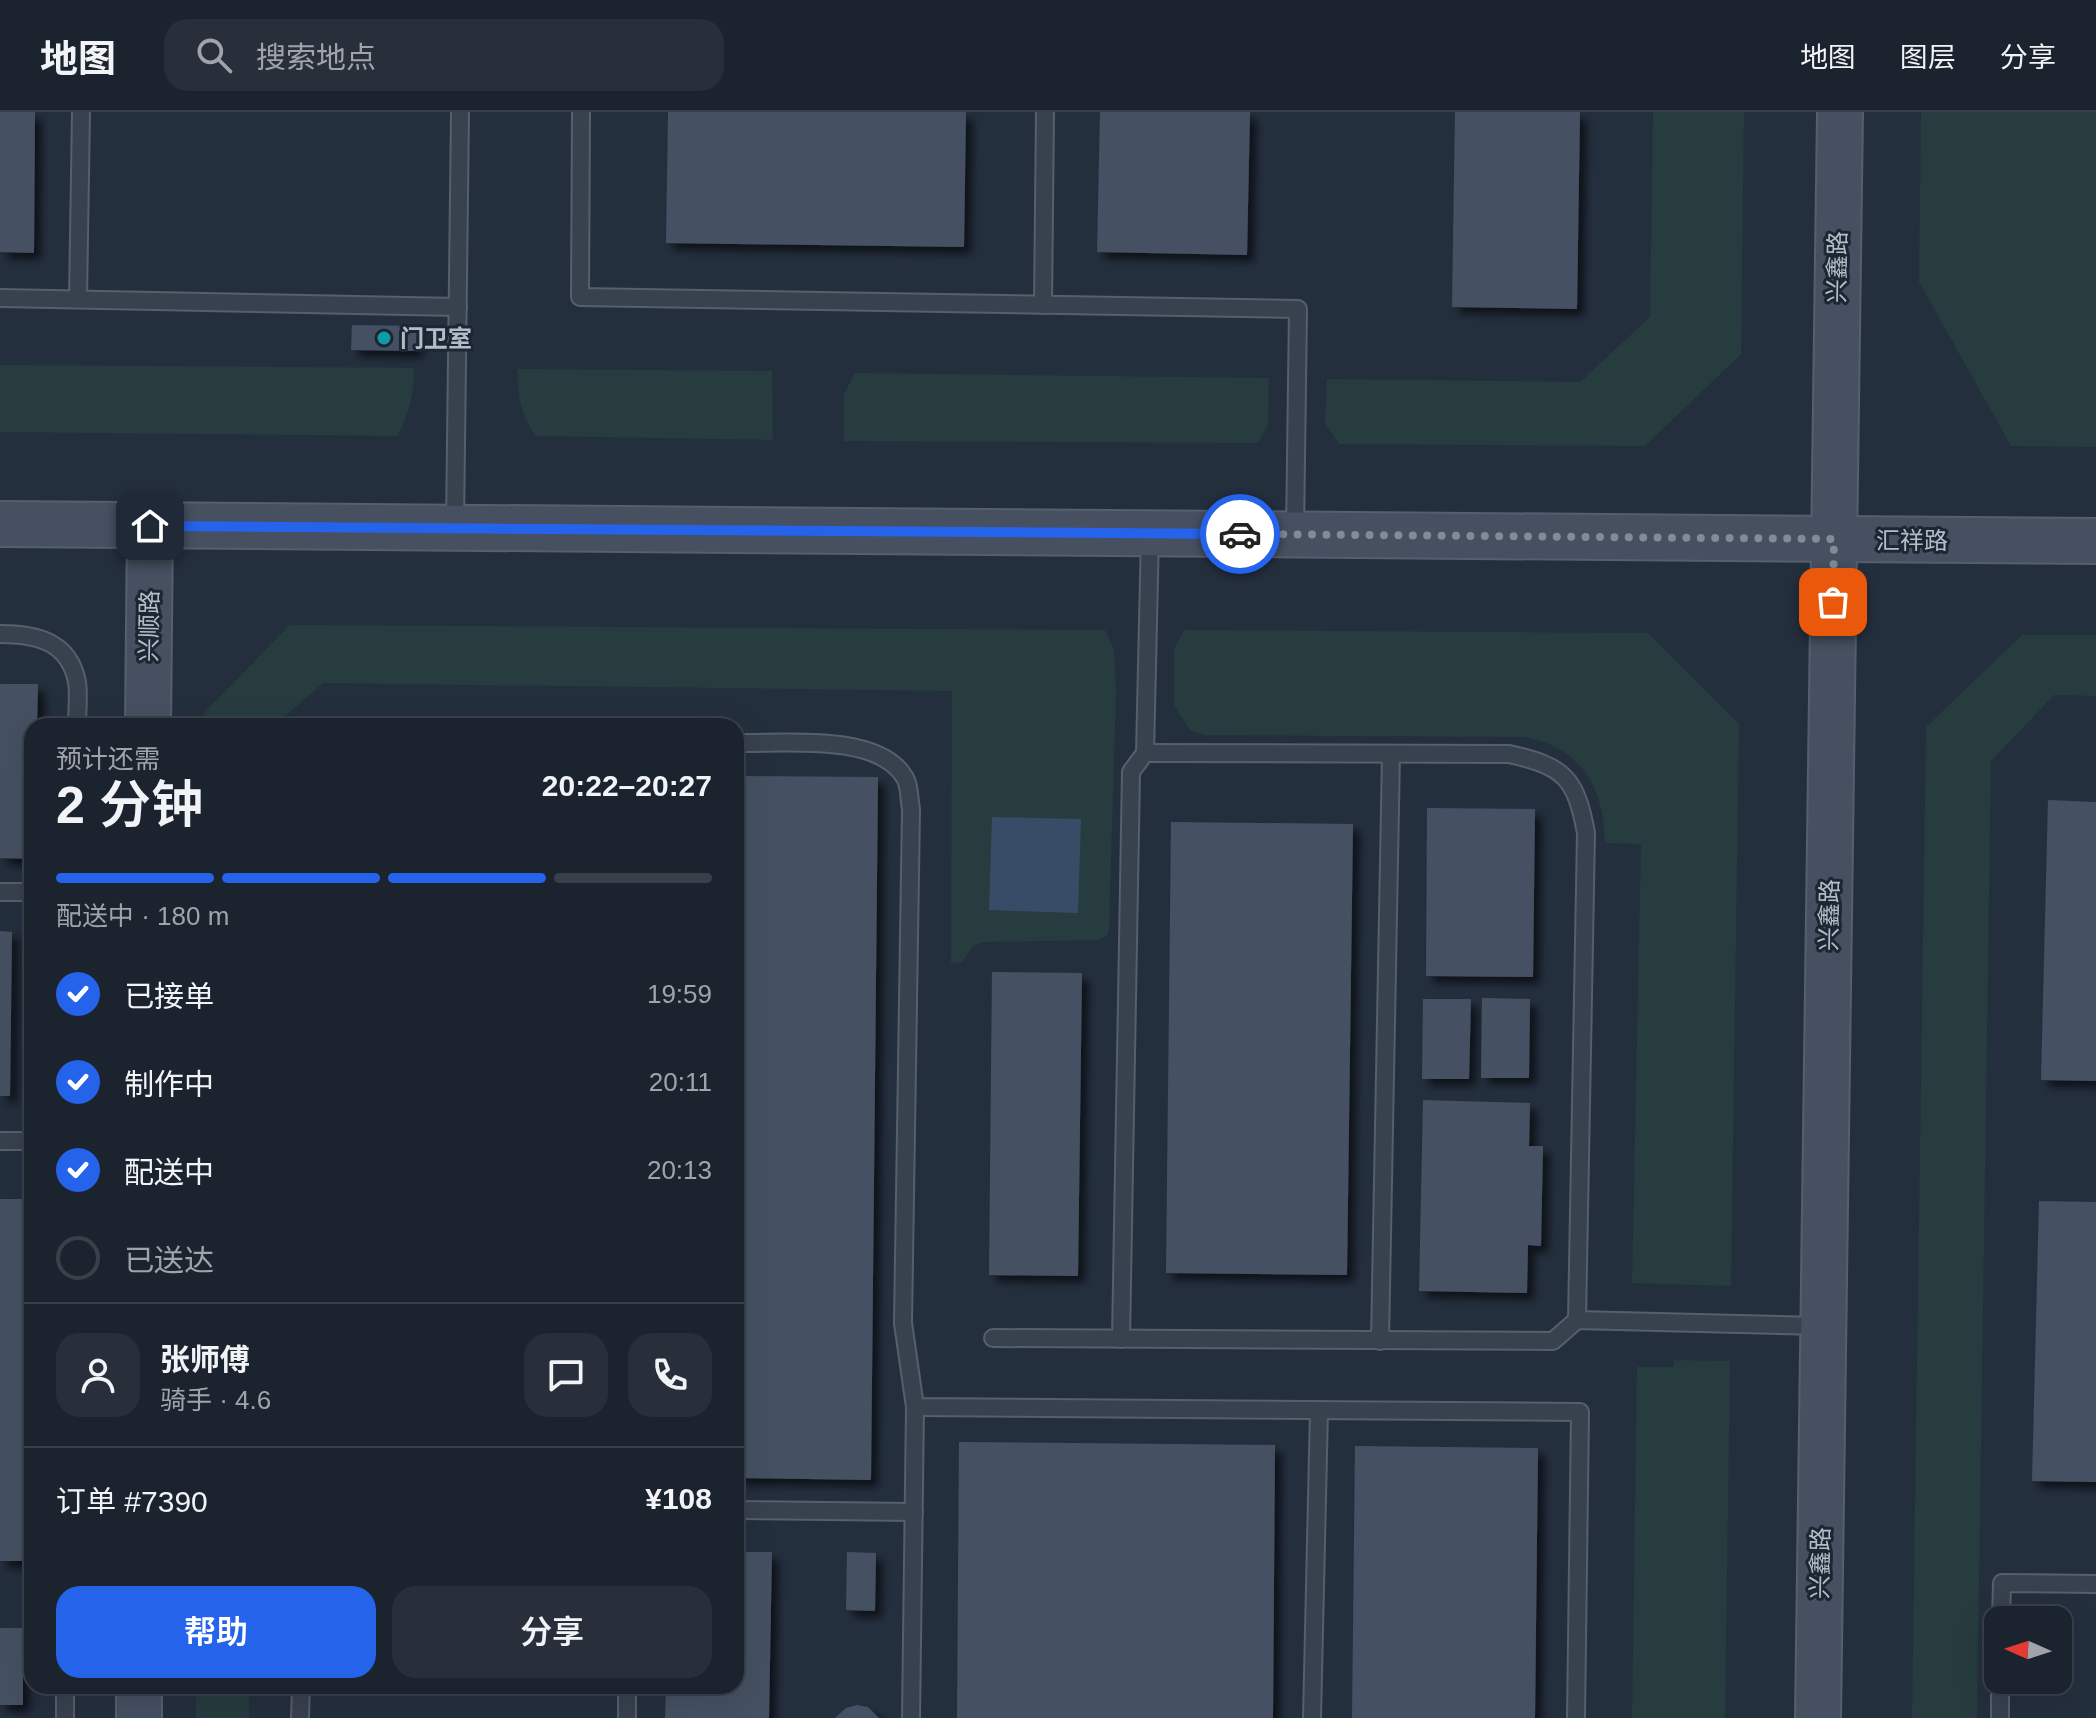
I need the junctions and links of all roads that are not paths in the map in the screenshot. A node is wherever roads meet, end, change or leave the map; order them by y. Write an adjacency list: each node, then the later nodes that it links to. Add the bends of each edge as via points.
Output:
1 (81, 112): 7 (lane)
2 (460, 112): 9 (lane)
3 (581, 112): 8 (lane, via 580,297)
4 (1045, 112): 8 (lane)
5 (1840, 112): 15 (main road, 兴鑫路)
6 (0, 298): 7 (lane)
7 (78, 299): 9 (lane)
8 (1043, 305): 14 (lane, via 1298,309)
9 (458, 307): 12 (lane)
10 (0, 524): 11 (main road, 汇祥路)
11 (150, 526): 12 (main road, 汇祥路); 19 (main road, 兴顺路)
12 (455, 528): 13 (main road, 汇祥路)
13 (1150, 534): 14 (main road, 汇祥路); 21 (lane)
14 (1295, 535): 15 (main road, 汇祥路)
15 (1834, 539): 16 (main road, 汇祥路); 28 (main road, 兴鑫路)
16 (2096, 541)
17 (0, 634): 18 (lane, via 50,641 67,658 77,682)
18 (77, 718)
19 (148, 718)
20 (744, 743): 32 (lane, via 838,744 874,753 906,779 911,809 903,1323)
21 (1145, 753): 22 (lane); 30 (lane, via 1131,772)
22 (1391, 754): 27 (lane, via 1509,754 1536,760 1575,787 1586,833); 31 (lane)
23 (0, 892): 24 (lane)
24 (24, 892)
25 (0, 1141): 26 (lane)
26 (24, 1141)
27 (1577, 1320): 28 (lane); 31 (lane, via 1553,1341)
28 (1823, 1326): 50 (main road, 兴鑫路)
29 (993, 1338): 30 (lane)
30 (1121, 1339): 31 (lane)
31 (1380, 1341)
32 (915, 1407): 33 (lane); 35 (lane)
33 (1319, 1410): 48 (lane); 49 (lane, via 1580,1412)
34 (744, 1510): 35 (lane)
35 (914, 1512): 47 (lane)
36 (2096, 1584): 37 (lane, via 2002,1583)
37 (2001, 1606)
38 (65, 1694): 43 (lane)
39 (139, 1694): 44 (main road)
40 (301, 1694): 45 (lane)
41 (627, 1694): 46 (lane)
42 (2000, 1694): 51 (lane)
43 (65, 1718)
44 (139, 1718)
45 (300, 1718)
46 (627, 1718)
47 (911, 1718)
48 (1312, 1718)
49 (1576, 1718)
50 (1818, 1718)
51 (2000, 1718)

